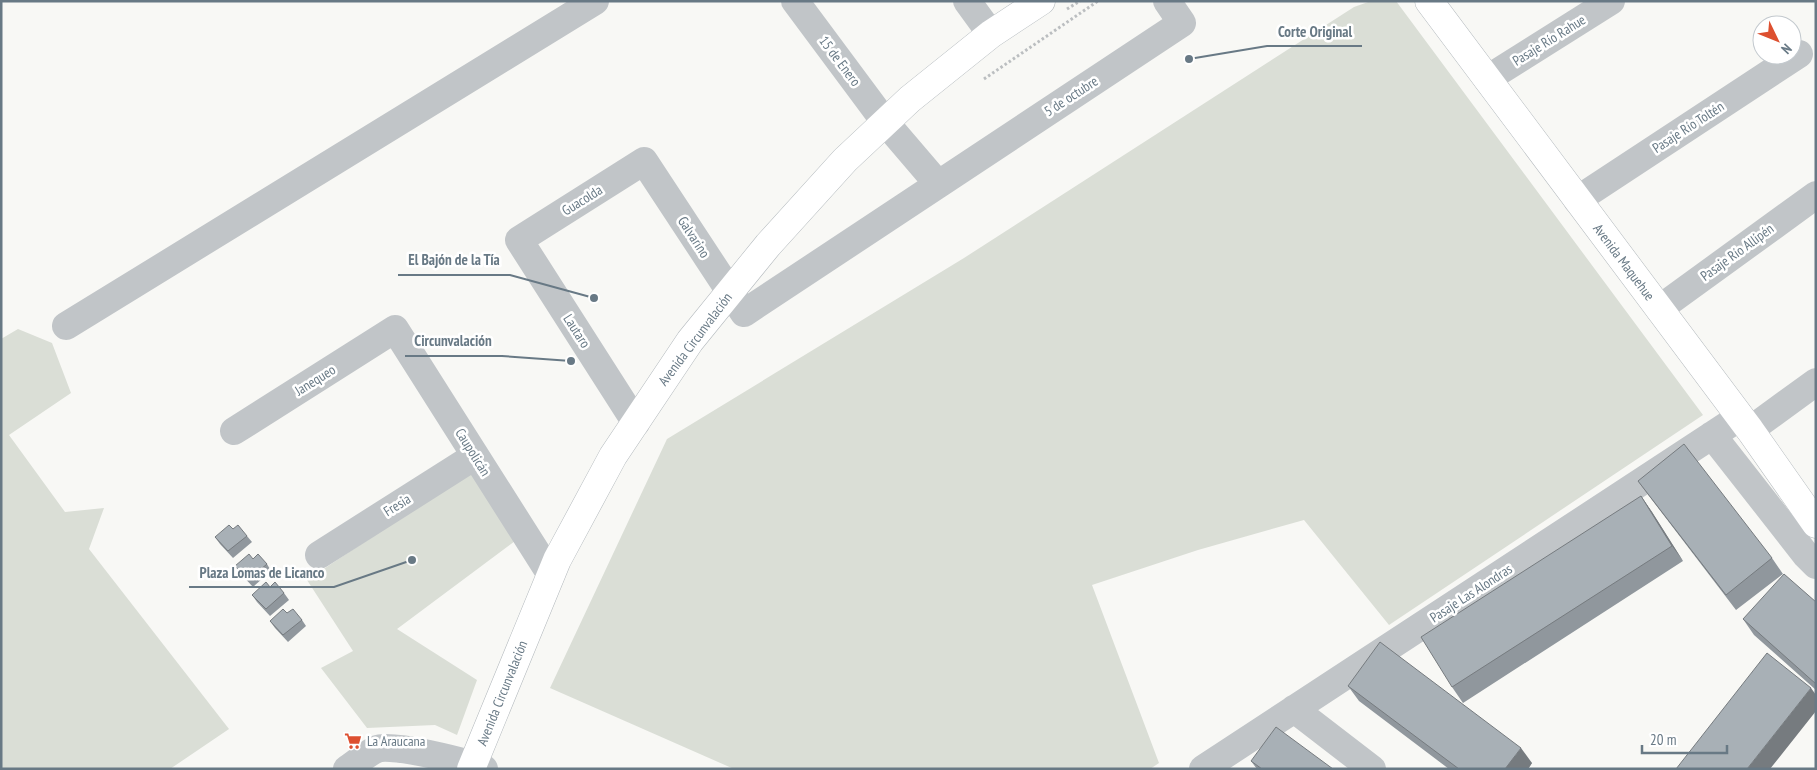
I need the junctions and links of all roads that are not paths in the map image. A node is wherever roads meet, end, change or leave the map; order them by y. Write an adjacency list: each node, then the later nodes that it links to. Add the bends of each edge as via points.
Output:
1 (595, 1): 19 (street)
2 (795, 1): 11 (street, 15 de Enero)
3 (967, 1): 8 (street)
4 (1167, 1): 13 (street, 5 de octubre, via 1182,23)
5 (1429, 1): 10 (main road, Avenida Maquehue)
6 (1612, 1): 10 (street, Pasaje Río Rahue)
7 (1053, 6): 8 (main road, Avenida Circunvalación)
8 (990, 34): 11 (main road, Avenida Circunvalación)
9 (1781, 65): 15 (street, Pasaje Río Toltén)
10 (1487, 79): 15 (main road, Avenida Maquehue)
11 (885, 122): 13 (street); 17 (main road, Avenida Circunvalación, via 807,200 768,245)
12 (644, 161): 16 (street, Guacolda); 17 (street, Galvarino)
13 (938, 184): 17 (street, 5 de octubre)
14 (1816, 195): 18 (street, Pasaje Río Allipén)
15 (1577, 200): 18 (main road, Avenida Maquehue)
16 (519, 240): 22 (street, Lautaro)
17 (737, 303): 22 (main road, Avenida Circunvalación, via 690,341)
18 (1659, 309): 23 (main road, Avenida Maquehue)
19 (66, 326)
20 (395, 330): 24 (street, Janequeo); 26 (street, Caupolicán)
21 (1816, 382): 23 (street, Pasaje Las Alondras)
22 (636, 423): 30 (main road, Avenida Circunvalación, via 613,456)
23 (1745, 424): 25 (street, Pasaje Las Alondras); 27 (main road, Avenida Maquehue)
24 (234, 431)
25 (1712, 435): 29 (street); 31 (street, Pasaje Las Alondras)
26 (475, 456): 28 (street, Fresia); 30 (street, Caupolicán)
27 (1816, 524)
28 (318, 555)
29 (1816, 565)
30 (551, 575): 32 (main road, Avenida Circunvalación)
31 (1294, 709): 34 (street, Pasaje Las Alondras); 35 (street)
32 (476, 767): 33 (street, via 446,757 388,747 377,749)
33 (347, 769)
34 (1203, 769)
35 (1372, 769)

